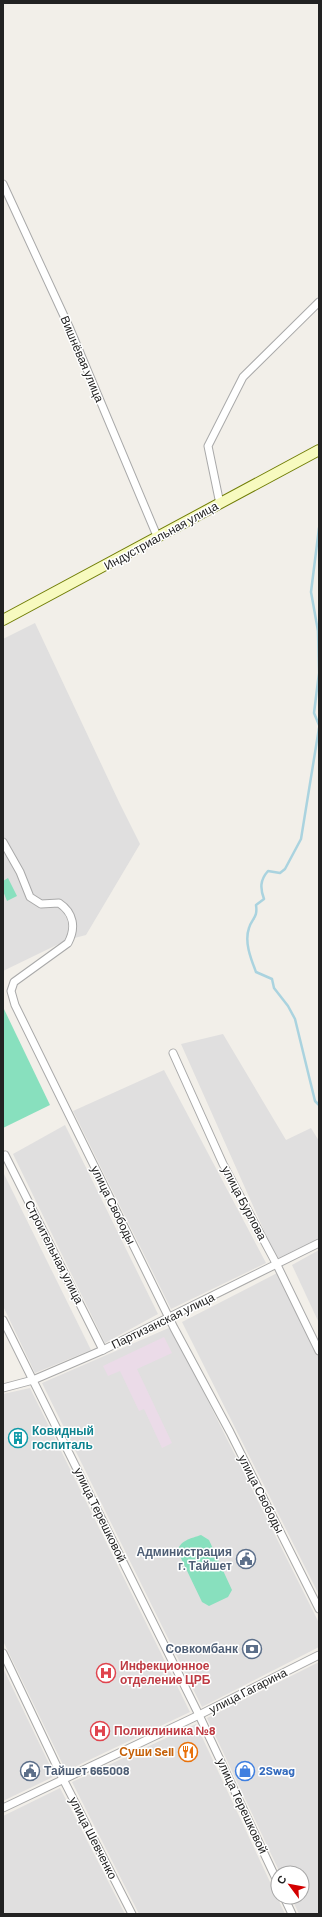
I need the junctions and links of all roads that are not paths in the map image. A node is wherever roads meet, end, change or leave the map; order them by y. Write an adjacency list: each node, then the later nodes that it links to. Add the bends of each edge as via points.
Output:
1 (3, 184): 5 (street, Вишнёвая улица, via 70,329)
2 (319, 302): 4 (street, via 243,377 208,446)
3 (319, 450): 4 (street, Индустриальная улица)
4 (220, 504): 5 (street, Индустриальная улица)
5 (157, 536): 6 (street, Индустриальная улица, via 103,568)
6 (3, 620)
7 (3, 842): 12 (street, улица Свободы, via 20,872 30,897 41,904 59,903 73,922 72,936 68,943 14,982 11,991 15,1006)
8 (173, 1052): 11 (street, улица Бурлова, via 223,1164)
9 (5, 1155): 14 (street, Строительная улица)
10 (319, 1244): 11 (street, Партизанская улица)
11 (277, 1265): 12 (street, Партизанская улица); 15 (street, улица Бурлова)
12 (169, 1318): 14 (street, Партизанская улица); 18 (street, улица Свободы)
13 (3, 1320): 16 (street, улица Терешковой)
14 (103, 1350): 16 (street, Партизанская улица)
15 (319, 1351)
16 (33, 1380): 17 (street, Партизанская улица); 21 (street, улица Терешковой)
17 (3, 1388)
18 (319, 1609)
19 (3, 1653): 22 (street, улица Шевченко)
20 (319, 1655): 21 (street, улица Гагарина)
21 (199, 1715): 22 (street, улица Гагарина); 24 (street, улица Терешковой)
22 (63, 1779): 23 (street, улица Гагарина); 25 (street, улица Шевченко)
23 (3, 1808)
24 (270, 1866)
25 (132, 1914)

